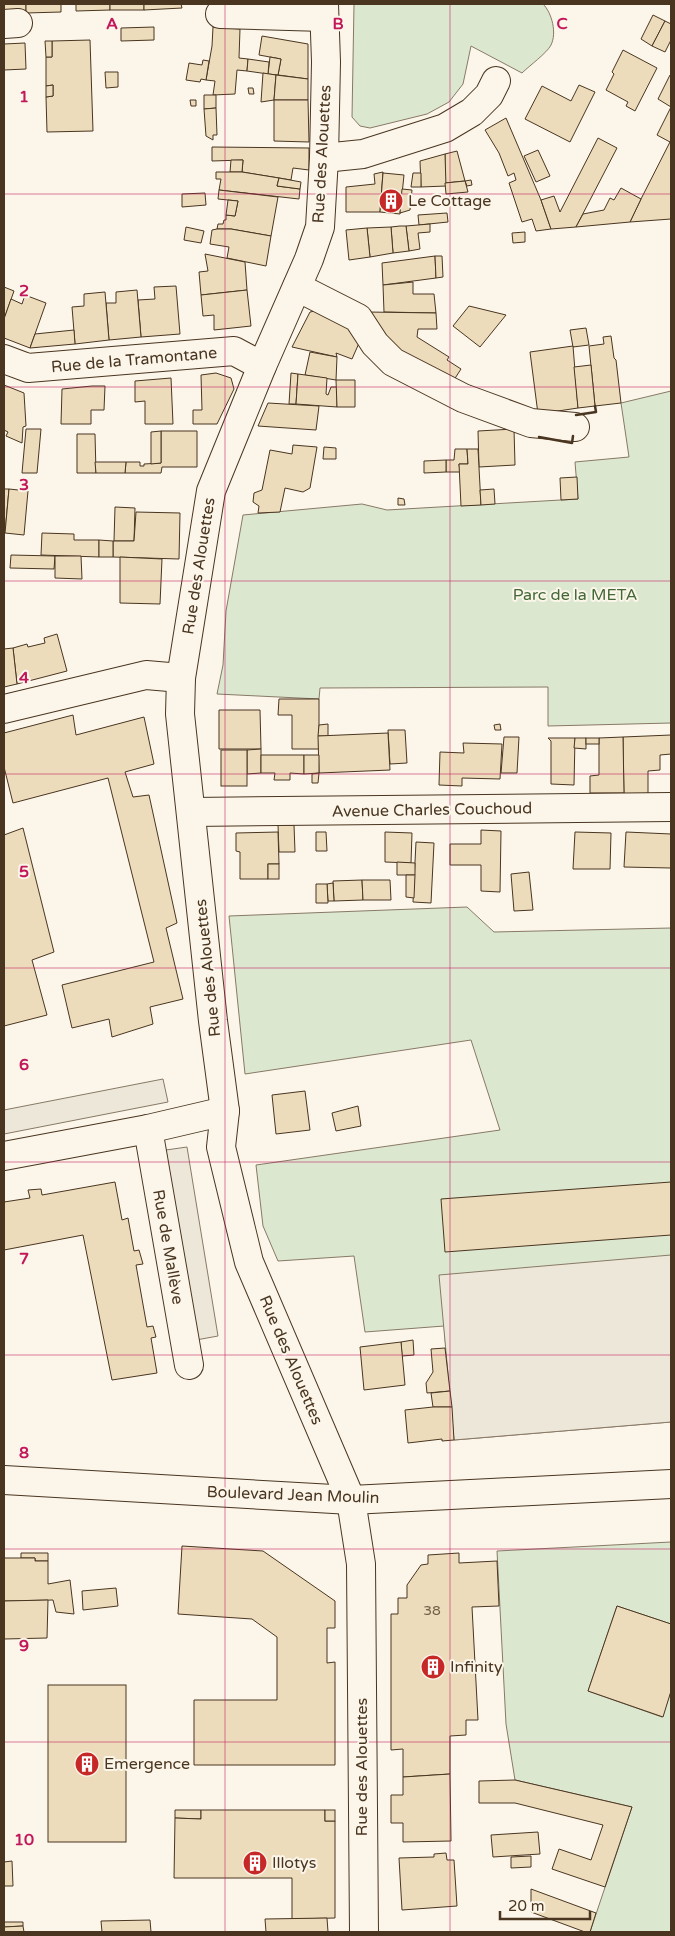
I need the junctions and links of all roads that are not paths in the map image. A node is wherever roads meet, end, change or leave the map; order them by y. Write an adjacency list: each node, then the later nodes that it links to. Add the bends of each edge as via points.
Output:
1 (324, 10): 2 (street); 4 (street, Rue des Alouettes)
2 (220, 14)
3 (496, 81): 4 (street, via 489,95 472,112 444,128 363,154)
4 (324, 158): 5 (street, Rue des Alouettes, via 320,228)
5 (297, 287): 7 (street, Rue des Alouettes); 8 (street, via 358,318 393,362 463,398 531,423)
6 (4, 359): 7 (street, Rue de la Tramontane, via 28,368 234,351)
7 (262, 366): 9 (street, Rue des Alouettes, via 211,491)
8 (575, 427)
9 (181, 678): 10 (street, via 146,675); 12 (street, Rue des Alouettes, via 180,714)
10 (4, 709)
11 (671, 808): 12 (street, Avenue Charles Couchoud)
12 (192, 812): 13 (street, Rue des Alouettes)
13 (225, 1111): 14 (street); 19 (street, Rue des Alouettes, via 221,1147 249,1262)
14 (148, 1129): 15 (street); 16 (street, Rue de Mallève)
15 (4, 1156)
16 (189, 1365)
17 (4, 1480): 19 (street, Boulevard Jean Moulin)
18 (671, 1484): 19 (street, Boulevard Jean Moulin)
19 (351, 1500): 20 (street, Rue des Alouettes, via 361,1564)
20 (364, 1932)

